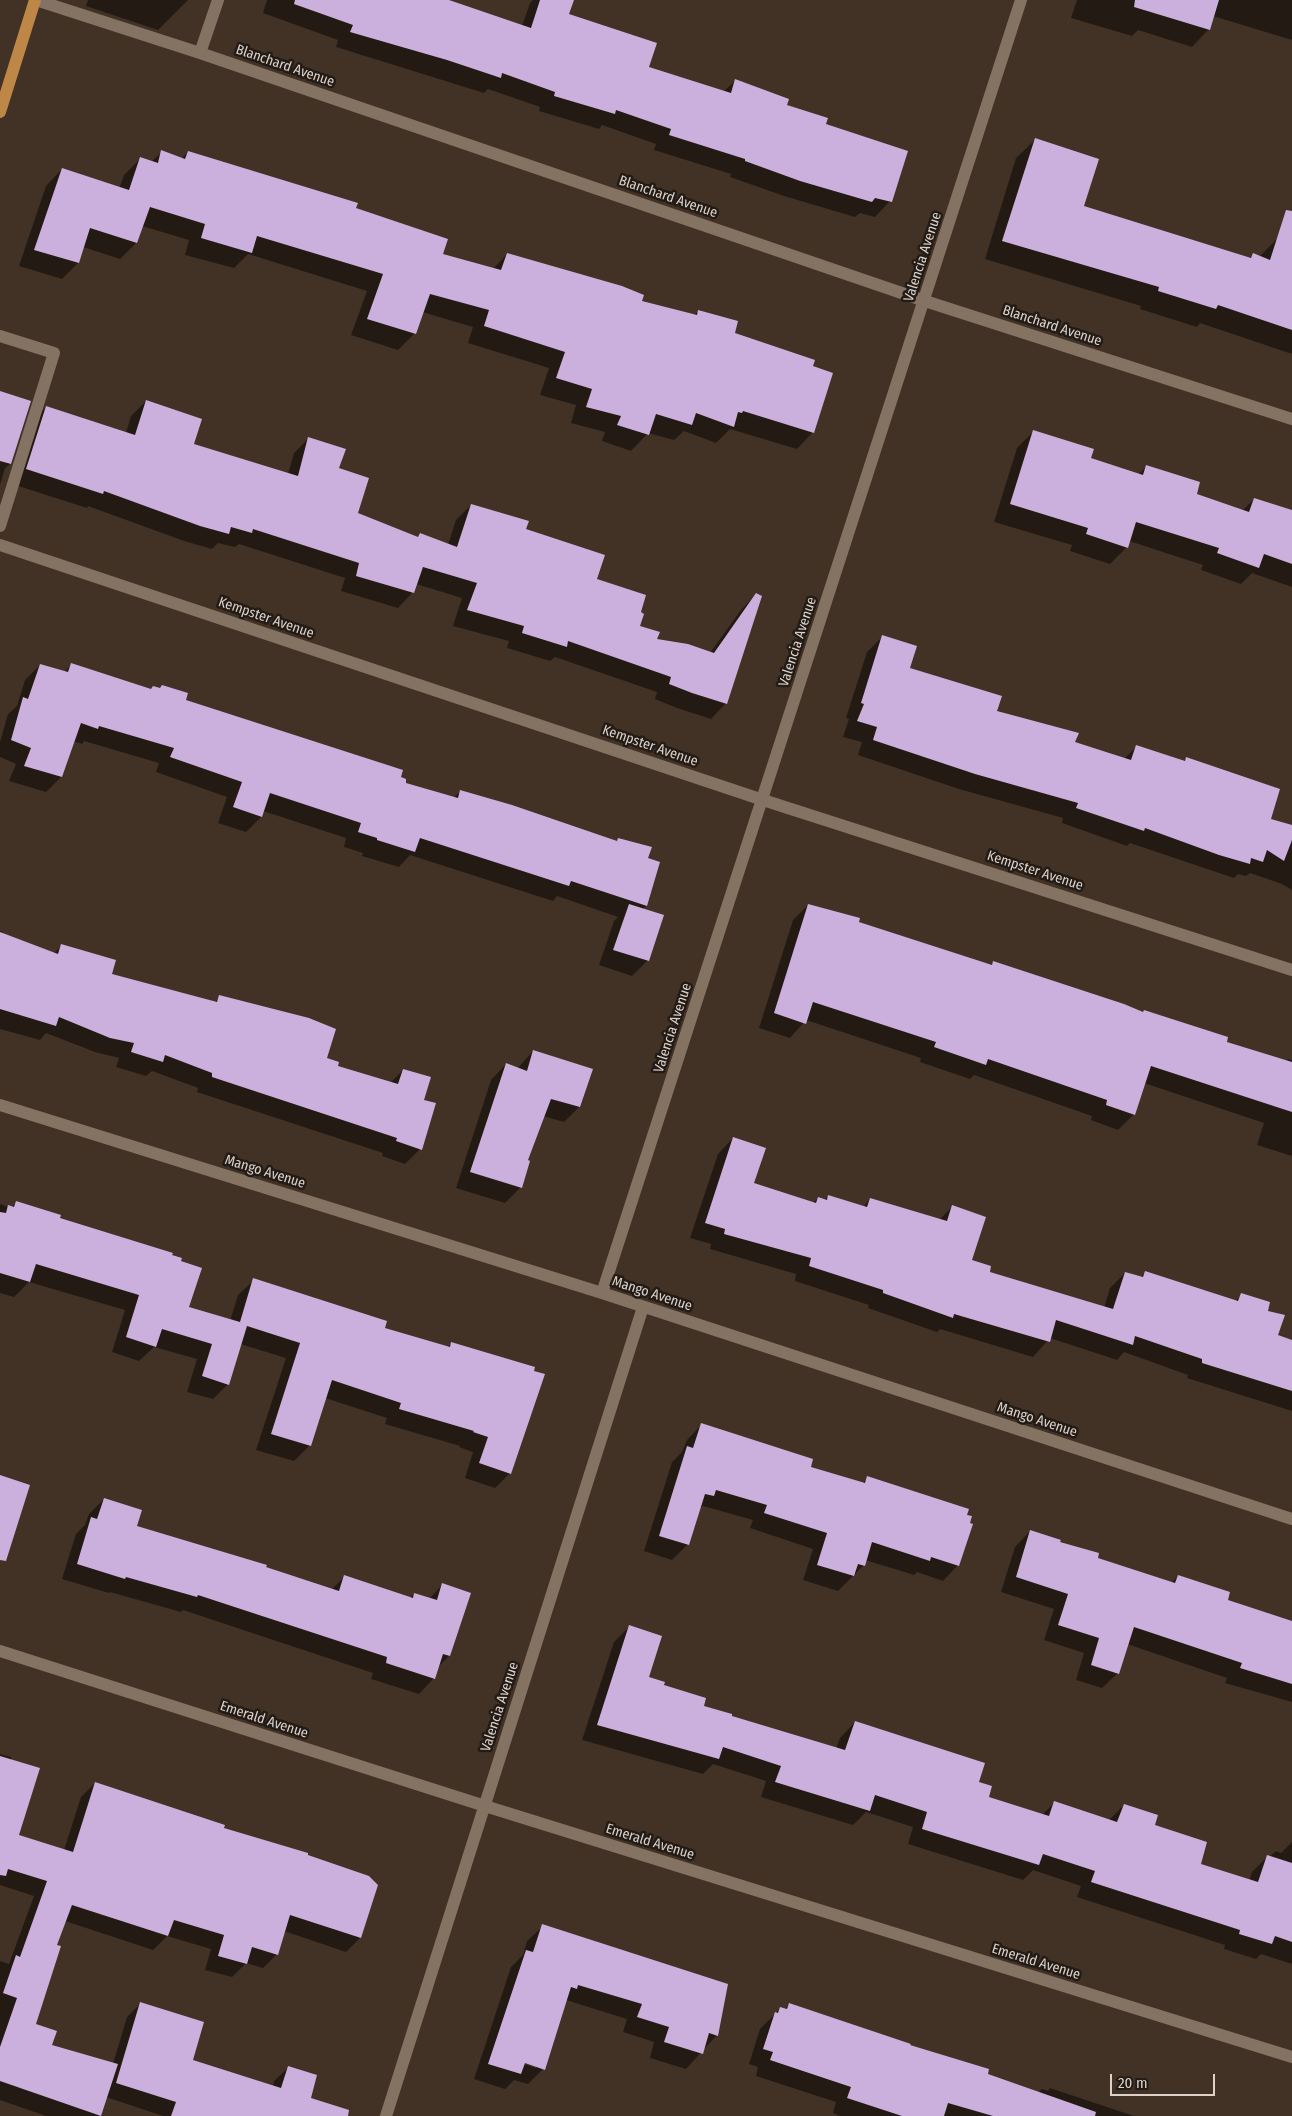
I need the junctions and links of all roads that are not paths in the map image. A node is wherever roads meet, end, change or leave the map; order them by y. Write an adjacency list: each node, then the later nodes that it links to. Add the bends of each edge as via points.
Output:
1 (36, 0): 4 (street, Blanchard Avenue); 5 (main road)
2 (218, 0): 4 (street)
3 (1021, 0): 6 (street, Valencia Avenue)
4 (200, 53): 6 (street, Blanchard Avenue)
5 (0, 112)
6 (925, 301): 8 (street, Blanchard Avenue); 11 (street, Valencia Avenue)
7 (0, 336): 9 (street, via 54,353)
8 (1292, 419)
9 (0, 526)
10 (0, 545): 11 (street, Kempster Avenue)
11 (763, 800): 12 (street, Kempster Avenue); 14 (street, Valencia Avenue)
12 (1292, 970)
13 (0, 1105): 14 (street, Mango Avenue)
14 (602, 1293): 15 (street, Mango Avenue)
15 (643, 1307): 16 (street, Mango Avenue); 18 (street, Valencia Avenue)
16 (1292, 1519)
17 (0, 1650): 18 (street, Emerald Avenue)
18 (484, 1806): 19 (street, Emerald Avenue); 20 (street, Valencia Avenue)
19 (1292, 2058)
20 (386, 2116)

